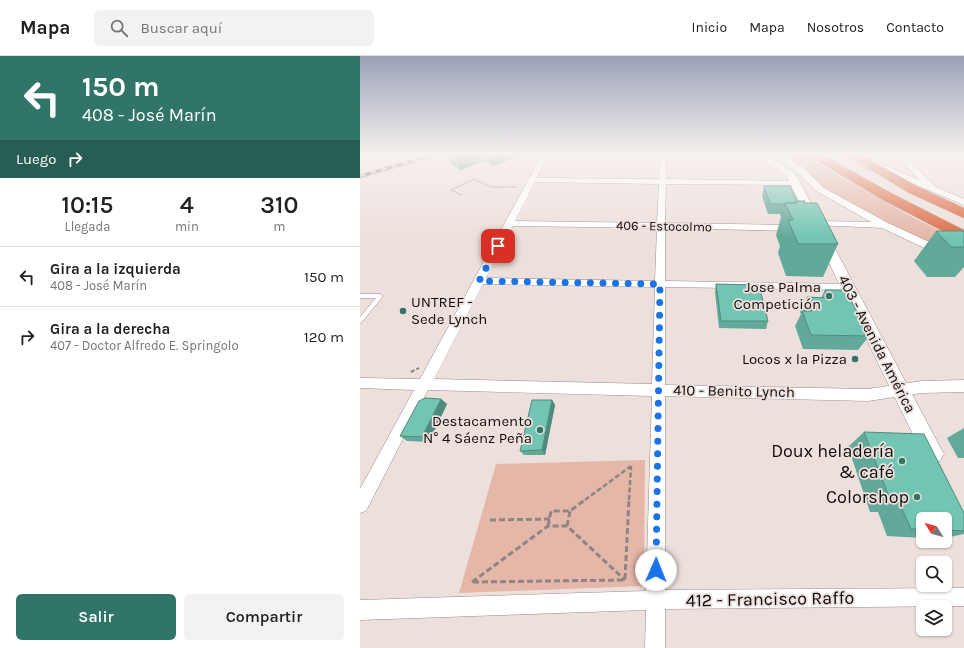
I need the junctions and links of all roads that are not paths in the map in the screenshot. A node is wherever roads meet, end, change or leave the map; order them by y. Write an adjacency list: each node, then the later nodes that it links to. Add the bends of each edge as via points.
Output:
1 (663, 182): 19 (street)
2 (621, 183): 11 (street)
3 (684, 183): 12 (street)
4 (795, 183): 12 (main road, 403 - Avenida América)
5 (814, 183): 14 (street)
6 (862, 183): 22 (highway)
7 (879, 183): 20 (highway)
8 (901, 183): 16 (highway)
9 (919, 183): 13 (street)
10 (926, 183): 13 (street)
11 (530, 184): 17 (street)
12 (797, 186): 14 (street); 21 (main road, 403 - Avenida América)
13 (932, 188): 15 (street)
14 (821, 190): 18 (street)
15 (962, 201)
16 (964, 214)
17 (510, 223): 19 (street, 406 - Estocolmo); 26 (street)
18 (884, 224): 21 (street, 406 - Estocolmo); 23 (street)
19 (661, 225): 21 (street, 406 - Estocolmo); 27 (street)
20 (964, 225)
21 (812, 227): 28 (main road, 403 - Avenida América)
22 (964, 236)
23 (916, 240): 24 (street); 25 (street)
24 (964, 260)
25 (964, 264)
26 (479, 281): 27 (street); 32 (street)
27 (660, 284): 28 (street); 34 (street)
28 (848, 287): 35 (main road, 403 - Avenida América)
29 (360, 296): 30 (lane, via 380,296)
30 (360, 321)
31 (360, 383): 32 (street, 410 - Benito Lynch)
32 (424, 384): 34 (street, 410 - Benito Lynch); 37 (street)
33 (964, 386): 35 (street, 410 - Benito Lynch, via 922,387)
34 (658, 389): 35 (street, 410 - Benito Lynch, via 868,395); 39 (street)
35 (900, 391): 36 (main road, 403 - Avenida América)
36 (943, 474)
37 (360, 505)
38 (964, 597): 39 (street, 412 - Francisco Raffo)
39 (656, 600): 40 (street, 412 - Francisco Raffo); 41 (street)
40 (360, 610)
41 (655, 648)

